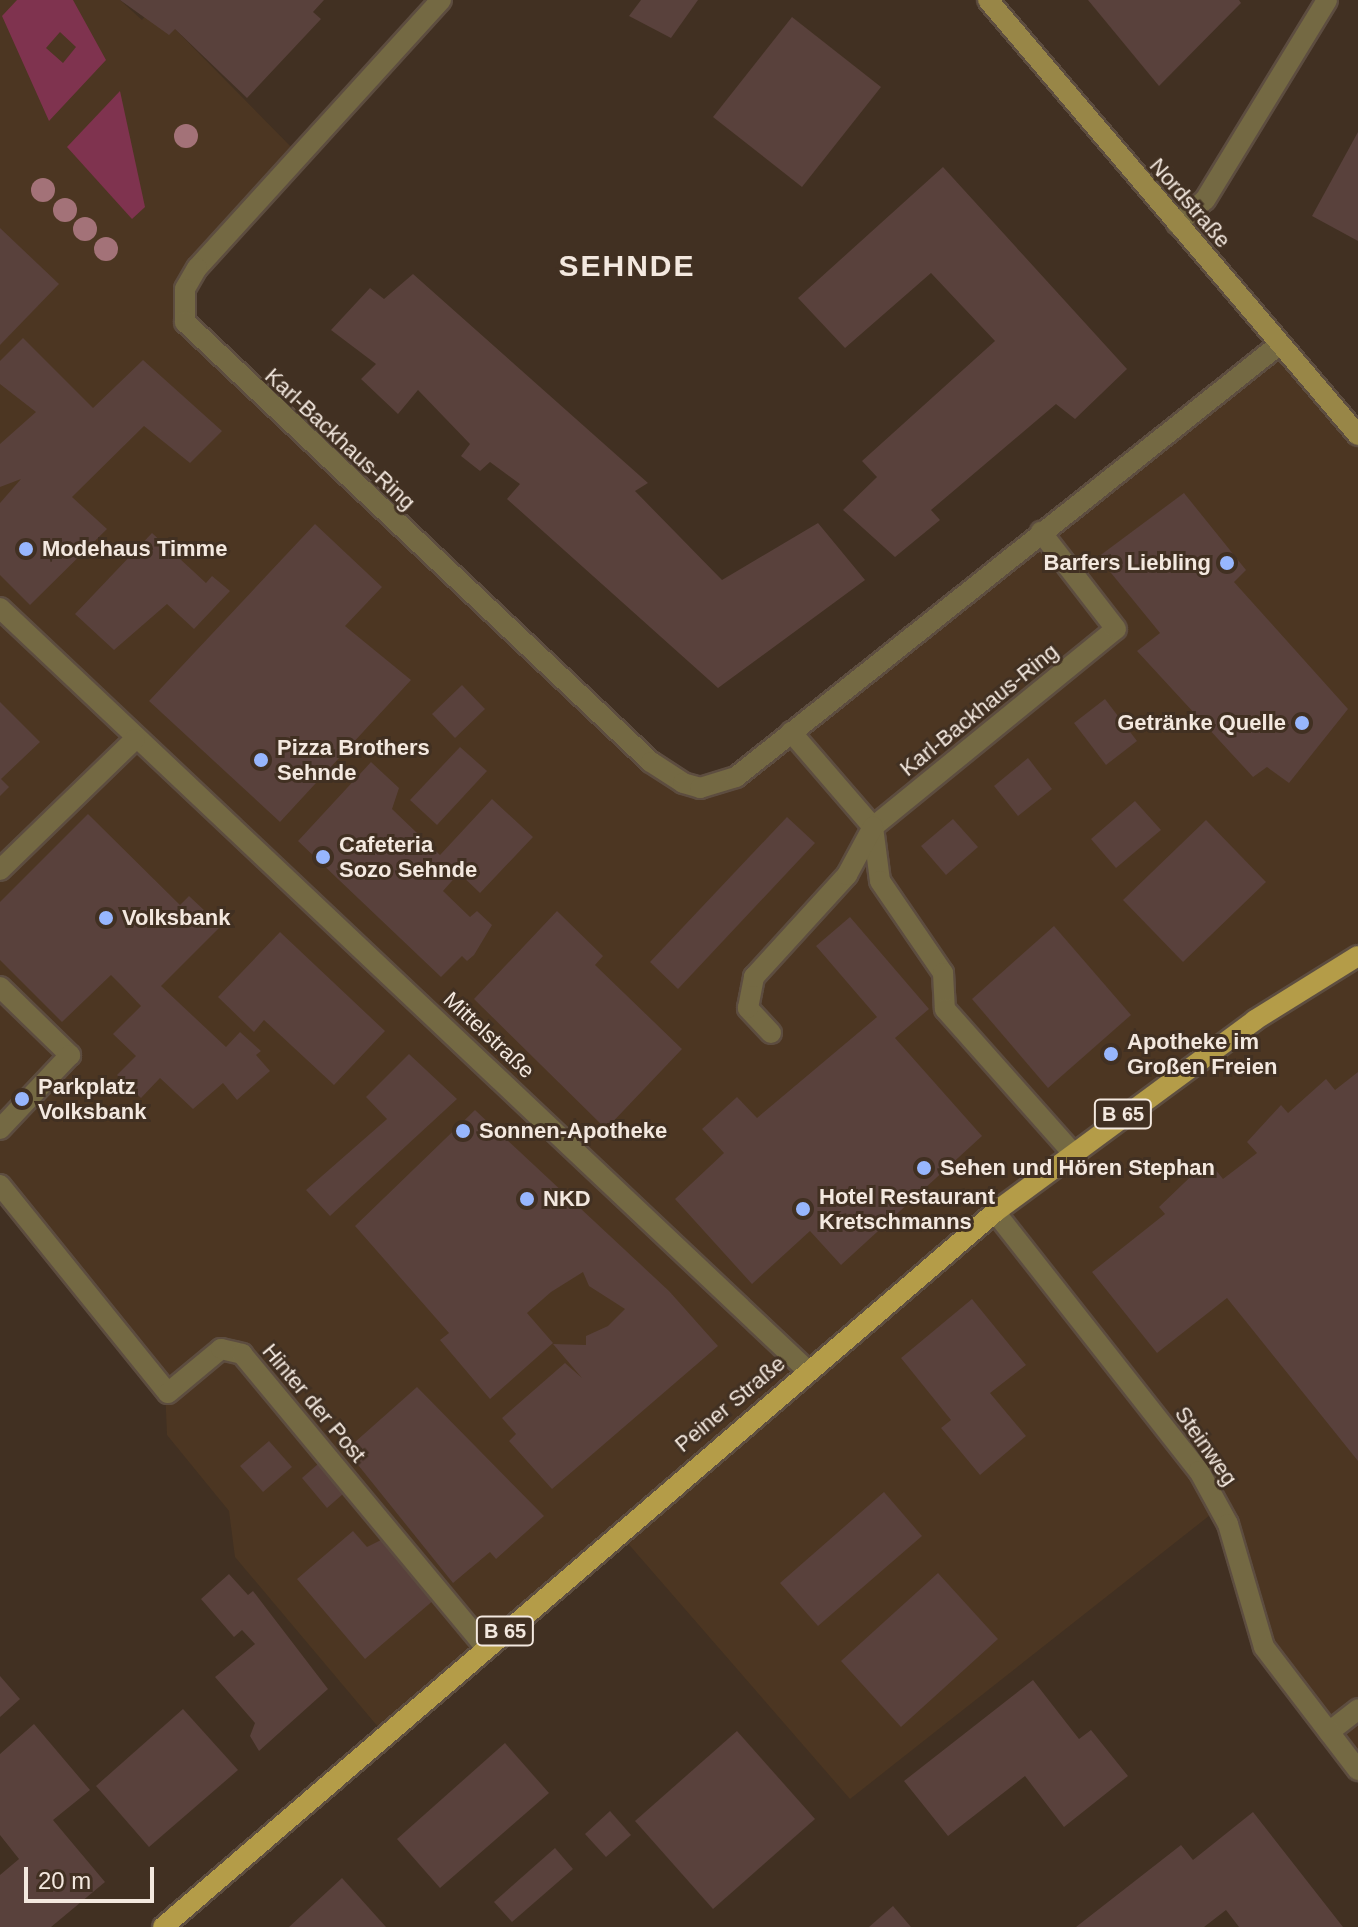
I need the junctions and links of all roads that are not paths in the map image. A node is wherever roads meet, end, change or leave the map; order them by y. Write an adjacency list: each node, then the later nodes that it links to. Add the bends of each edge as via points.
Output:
1 (441, 0): 9 (street, Karl-Backhaus-Ring, via 197,268 185,289 185,322 665,775 700,788 718,785)
2 (988, 0): 4 (main road, Nordstraße)
3 (1327, 0): 4 (street, via 1205,200)
4 (1177, 224): 5 (main road, Nordstraße)
5 (1280, 344): 6 (main road, Nordstraße); 7 (street, Karl-Backhaus-Ring)
6 (1358, 435)
7 (1041, 532): 9 (street, Karl-Backhaus-Ring); 11 (street, Karl-Backhaus-Ring, via 1116,629)
8 (0, 608): 10 (street, Mittelstraße)
9 (791, 732): 11 (street)
10 (135, 739): 12 (street); 20 (street, Mittelstraße)
11 (873, 827): 15 (street, via 847,875 754,977 748,1008); 17 (street, via 880,881 943,973 945,1009)
12 (0, 870)
13 (1358, 956): 17 (main road, Peiner Straße / B 65)
14 (0, 987): 16 (street, via 70,1055)
15 (771, 1033)
16 (0, 1129)
17 (1071, 1151): 19 (main road, Peiner Straße / B 65)
18 (0, 1185): 21 (street, Hinter der Post, via 168,1393 221,1349 242,1354)
19 (995, 1212): 20 (main road, Peiner Straße / B 65); 23 (street, Steinweg, via 1199,1471 1228,1524 1264,1647)
20 (807, 1370): 21 (main road, Peiner Straße / B 65)
21 (485, 1647): 25 (main road, Peiner Straße / B 65)
22 (1358, 1709): 23 (street)
23 (1329, 1732): 24 (street, Steinweg)
24 (1358, 1770)
25 (170, 1925)

